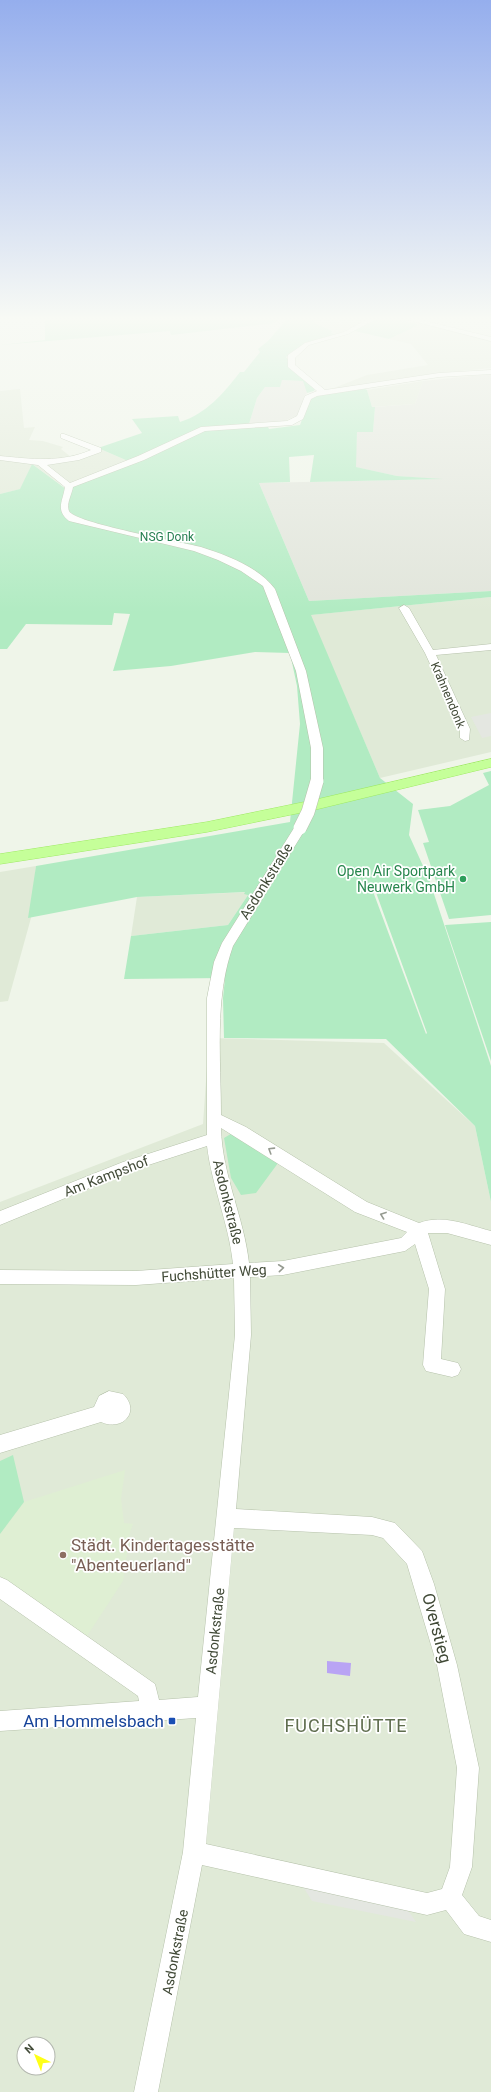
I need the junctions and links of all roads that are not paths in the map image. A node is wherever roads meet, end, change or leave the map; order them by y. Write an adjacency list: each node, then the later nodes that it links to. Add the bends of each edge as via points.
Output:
1 (299, 418): 5 (street, via 289,423 199,430 141,458)
2 (64, 436): 4 (street, via 98,450 79,458)
3 (0, 458): 4 (street)
4 (40, 463): 5 (street)
5 (69, 486): 12 (street, Asdonkstraße, bridge, via 64,511 72,519 131,536 201,549 231,562 266,584 301,671 317,748 317,781 308,812 300,828 238,925 220,962 214,998)
6 (404, 608): 8 (street, Krahnendonk)
7 (491, 647): 8 (street, Krahnendonk)
8 (430, 653): 9 (street, Krahnendonk, via 465,729)
9 (465, 738)
10 (491, 763): 11 (main road, via 382,790 207,827)
11 (0, 859)
12 (213, 1117): 13 (street, Asdonkstraße); 15 (street, one-way to 12, via 361,1207 241,1131)
13 (214, 1138): 14 (street, Am Kampshof, via 128,1166); 17 (street, Asdonkstraße, via 217,1165 239,1241)
14 (0, 1218)
15 (419, 1230): 16 (street, via 432,1225); 17 (street, Fuchshütter Weg, one-way to 15, via 283,1268 405,1244); 19 (street, via 437,1289 432,1365)
16 (491, 1238)
17 (242, 1270): 18 (street, Fuchshütter Weg, via 136,1278); 22 (street, Asdonkstraße, via 243,1335)
18 (0, 1277)
19 (452, 1369)
20 (103, 1413): 21 (street)
21 (0, 1444)
22 (226, 1518): 24 (street, Asdonkstraße); 28 (street, Overstieg, via 372,1526 388,1530 414,1558 447,1665 468,1768 461,1867)
23 (0, 1586): 25 (street, via 148,1691)
24 (208, 1707): 25 (street); 27 (street, Asdonkstraße)
25 (150, 1710): 26 (street)
26 (0, 1720)
27 (194, 1852): 28 (street, via 427,1904); 30 (street, Asdonkstraße)
28 (450, 1898): 29 (street, via 472,1926)
29 (491, 1931)
30 (146, 2092)

